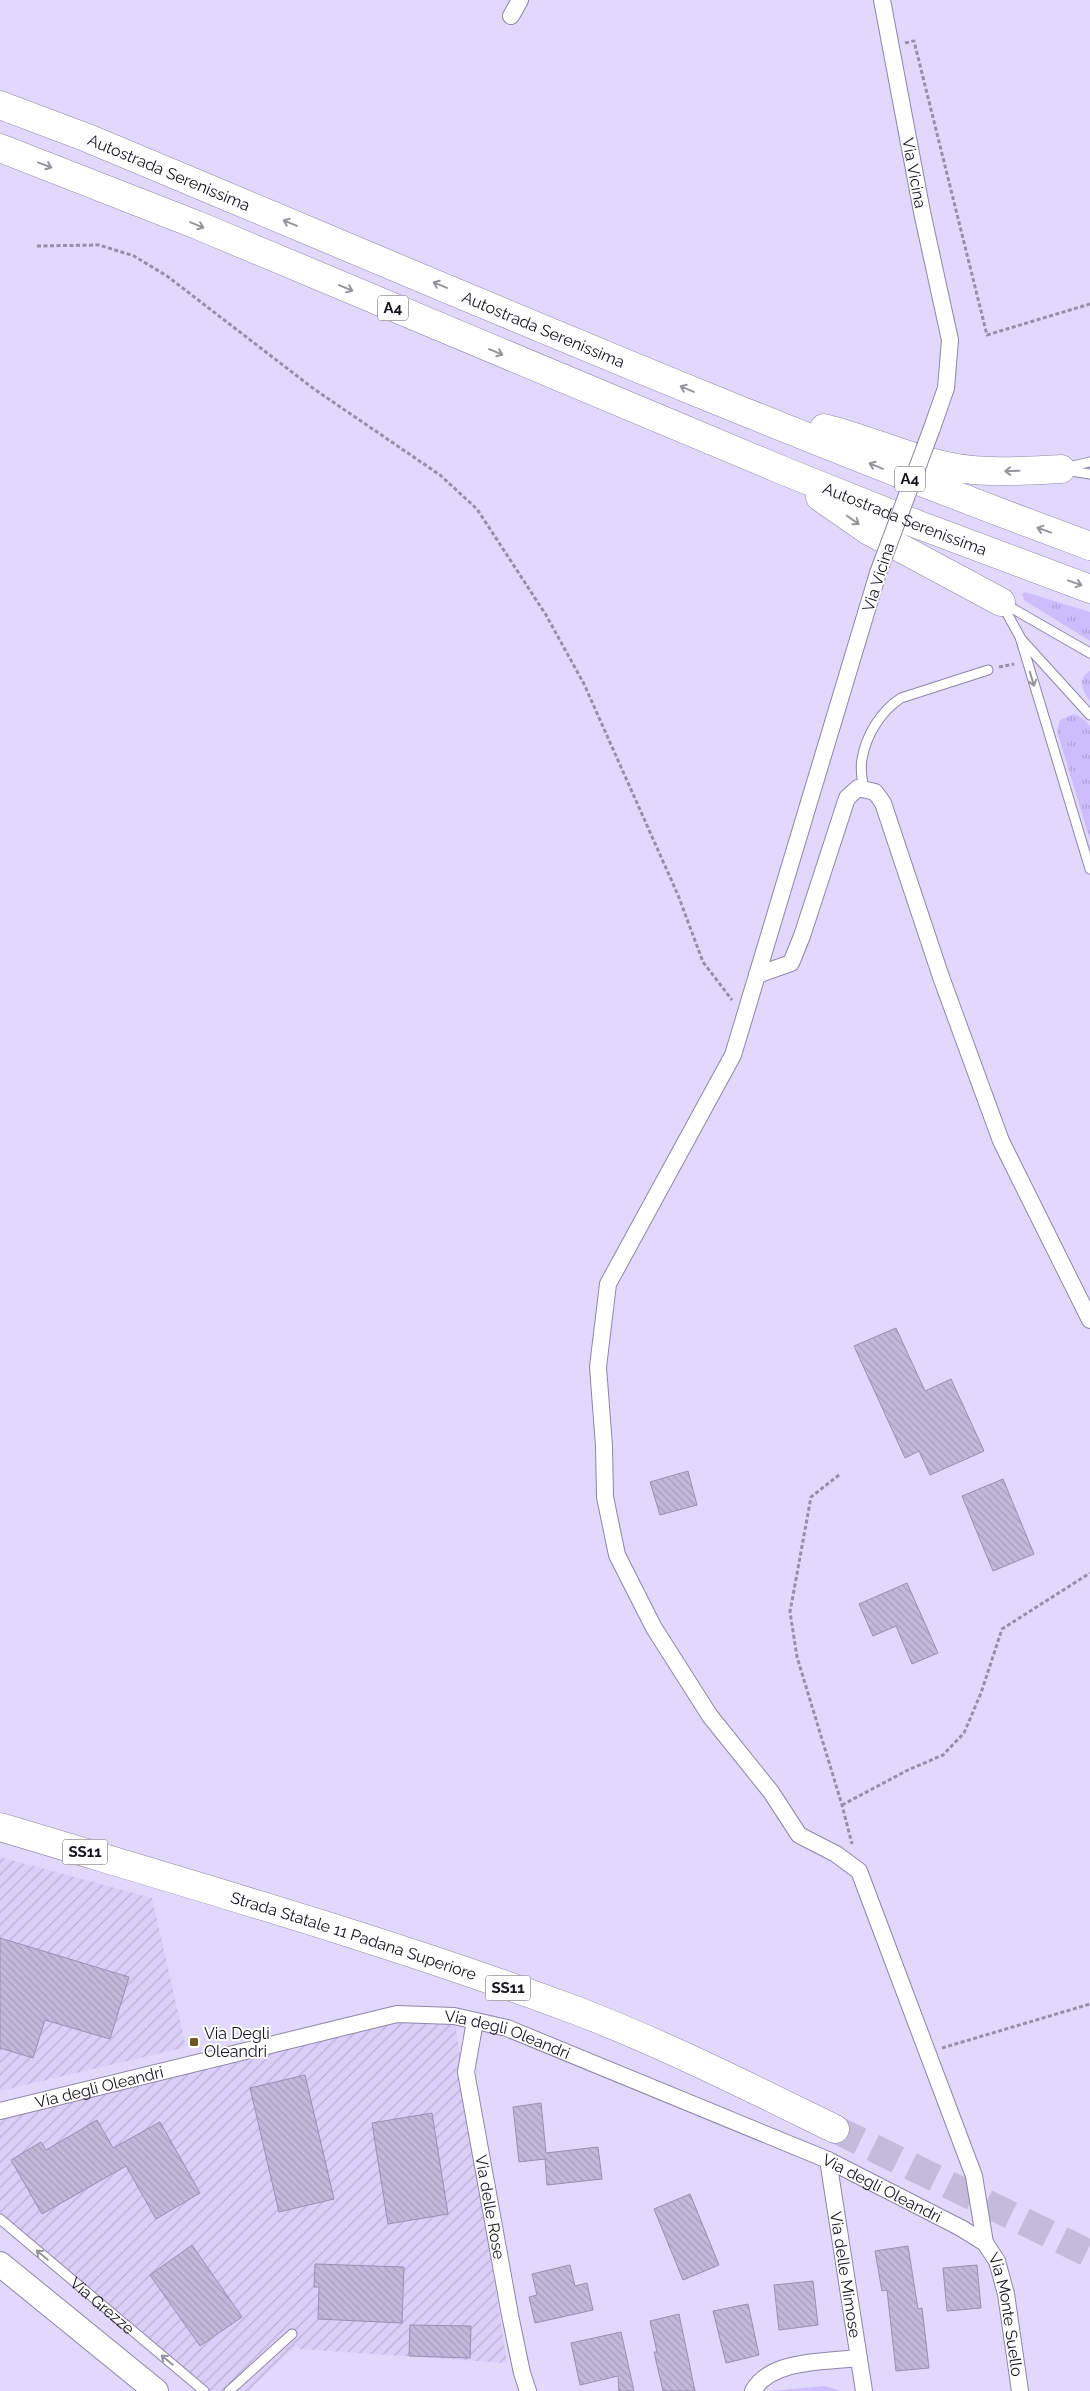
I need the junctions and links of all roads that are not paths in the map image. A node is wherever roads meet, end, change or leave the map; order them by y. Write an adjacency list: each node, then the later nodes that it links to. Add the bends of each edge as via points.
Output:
1 (520, 0): 3 (street)
2 (882, 0): 20 (street, Via Vicina, bridge, via 950,340 946,388 878,573)
3 (511, 16)
4 (0, 104): 6 (highway, Autostrada Serenissima / A4, one-way to 4)
5 (0, 148): 9 (highway, Autostrada Serenissima / A4, one-way to 9, via 197,225)
6 (732, 408): 8 (highway, one-way to 6, via 990,472 955,468 934,464 845,433); 11 (highway, Autostrada Serenissima / A4, one-way to 6, via 936,490)
7 (1090, 462): 8 (lane)
8 (1061, 469): 10 (lane)
9 (784, 471): 12 (highway, Autostrada Serenissima / A4, one-way to 12); 13 (highway, one-way to 13, via 869,532)
10 (1090, 474)
11 (1090, 546)
12 (1090, 588)
13 (1001, 602): 14 (lane); 15 (lane)
14 (1020, 637): 17 (lane); 19 (lane, one-way to 19)
15 (1090, 653)
16 (988, 670): 18 (lane, via 901,698 888,707 869,738 862,758)
17 (1090, 714)
18 (864, 790): 20 (street, via 858,788 847,798 791,963); 21 (street, via 875,792 883,803 941,977 1001,1141)
19 (1090, 869)
20 (757, 976): 30 (street, Via Vicina, via 733,1055 608,1284 598,1367 605,1497 618,1555 654,1628 710,1716 771,1792 799,1835 836,1854 859,1871 974,2176)
21 (1090, 1320)
22 (0, 1826): 24 (highway, Strada Statale 11 Padana Superiore / SS11)
23 (0, 1843): 24 (highway)
24 (169, 1878): 27 (highway, Strada Statale 11 Padana Superiore / SS11, via 342,1930 575,2010 708,2068)
25 (474, 2021): 26 (street, Via degli Oleandri, via 454,2016 398,2014); 28 (street, Via degli Oleandri, via 507,2028); 37 (street, Via delle Rose, via 466,2072 510,2315)
26 (0, 2111)
27 (835, 2129)
28 (828, 2160): 30 (street, Via degli Oleandri); 33 (street, Via delle Mimose)
29 (0, 2219): 35 (lane, Via Grezze, one-way to 29)
30 (985, 2243): 40 (street, Via Monte Suello, via 997,2261 1006,2294)
31 (0, 2264): 34 (street, Via Grezze)
32 (292, 2334): 36 (lane)
33 (859, 2358): 38 (street, via 783,2367 766,2376); 39 (street, Via delle Mimose)
34 (156, 2391)
35 (204, 2391)
36 (229, 2391)
37 (528, 2391)
38 (753, 2391)
39 (864, 2391)
40 (1020, 2391)

